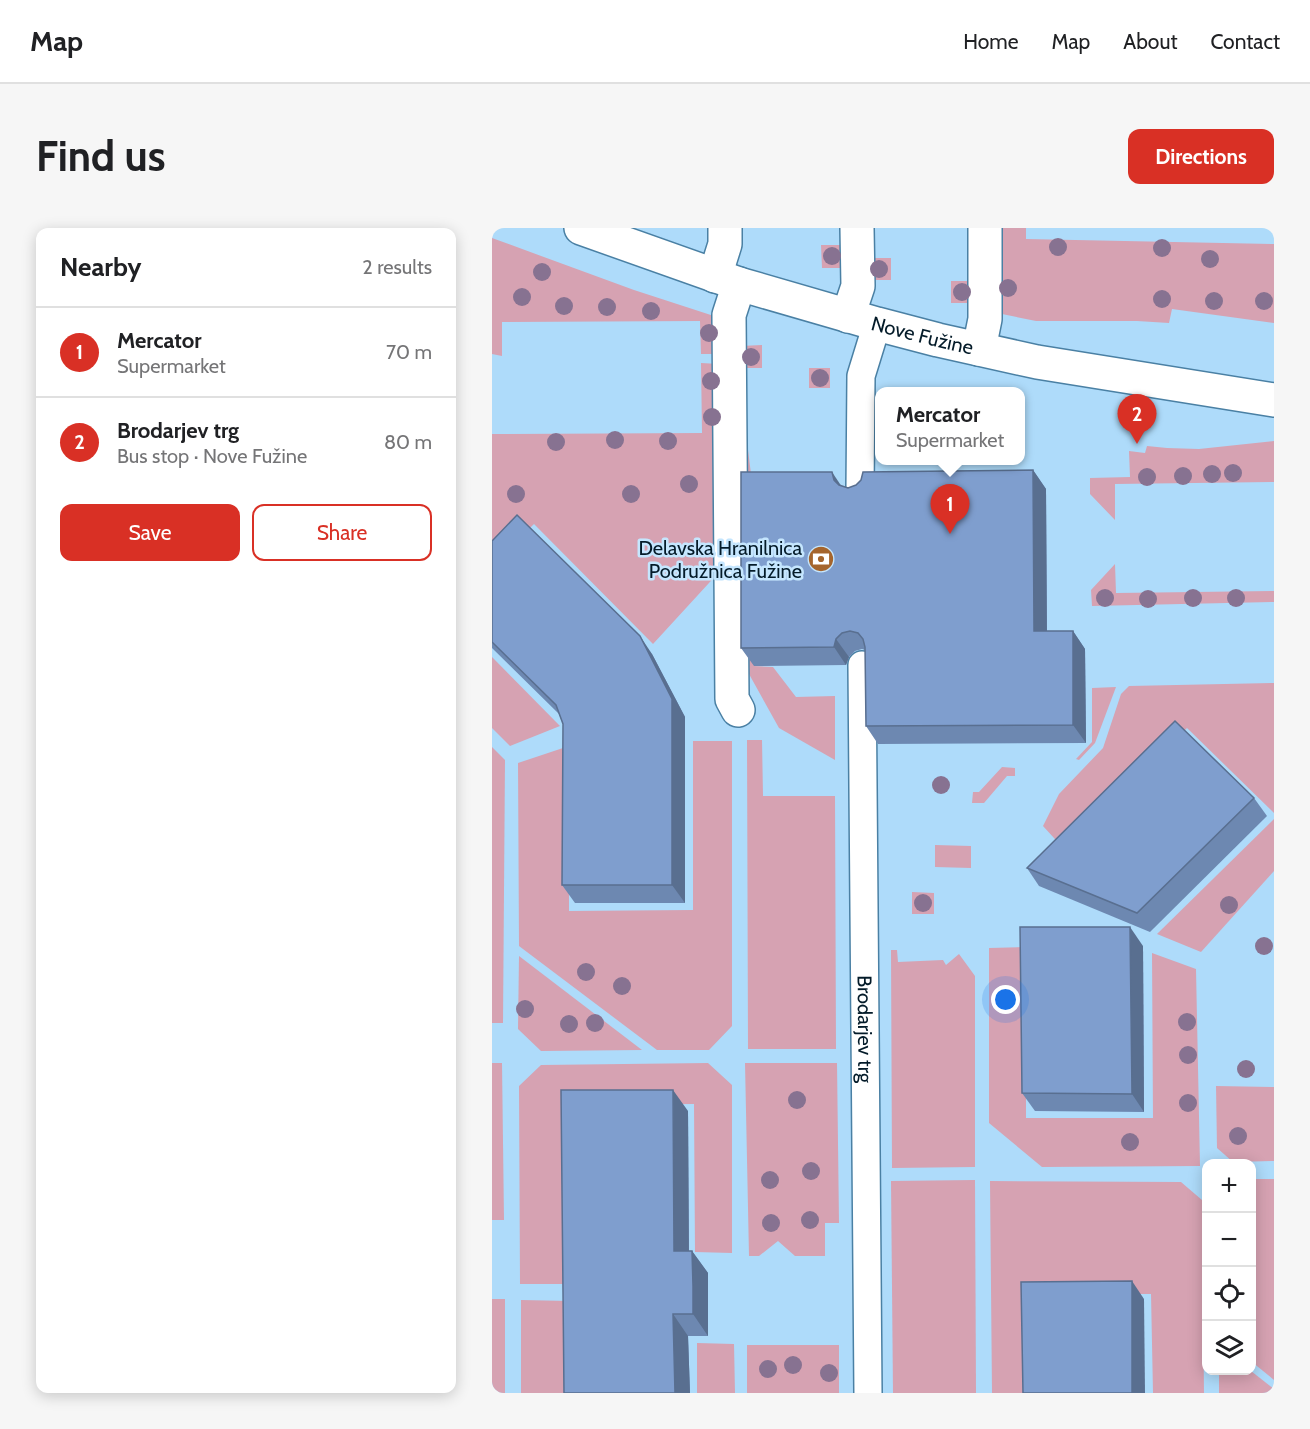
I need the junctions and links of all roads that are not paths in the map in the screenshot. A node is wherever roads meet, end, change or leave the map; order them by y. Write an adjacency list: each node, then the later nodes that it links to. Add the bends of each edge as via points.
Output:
1 (581, 228): 5 (street, Nove Fužine)
2 (725, 228): 5 (street)
3 (857, 228): 6 (street)
4 (985, 228): 7 (street, via 985,319)
5 (727, 280): 6 (street, Nove Fužine); 11 (street, via 732,699)
6 (862, 320): 7 (street, Nove Fužine); 9 (lane)
7 (979, 349): 8 (street, Nove Fužine)
8 (1274, 400)
9 (860, 490)
10 (862, 665): 12 (lane, Brodarjev trg)
11 (738, 710)
12 (868, 1393)

